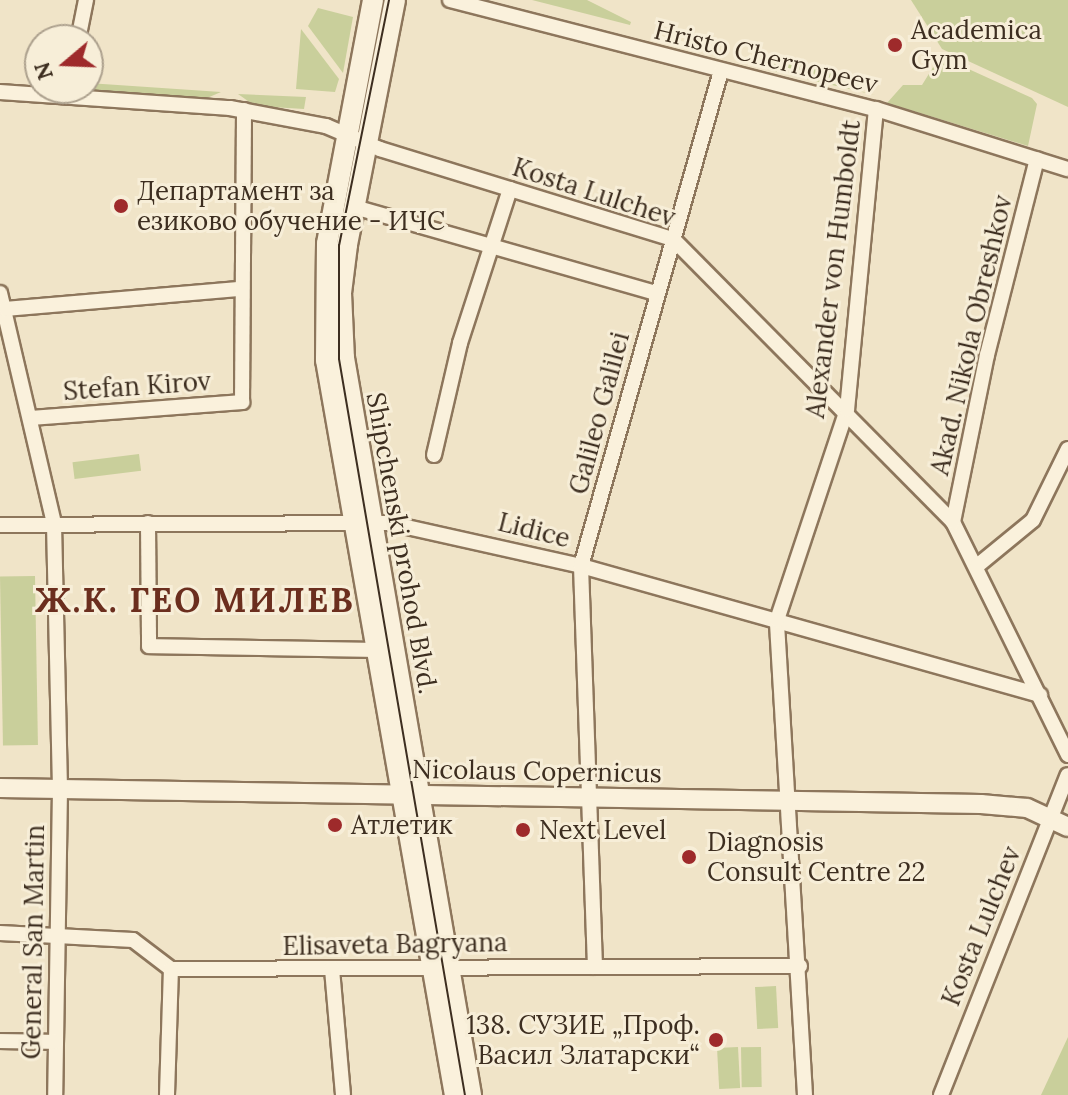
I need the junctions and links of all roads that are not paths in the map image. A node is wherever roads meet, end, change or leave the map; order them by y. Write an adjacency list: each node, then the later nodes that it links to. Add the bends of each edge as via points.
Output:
1 (86, 0): 5 (street)
2 (373, 0): 12 (main road, Shipchenski prohod Blvd.)
3 (395, 0): 13 (main road, Shipchenski prohod Blvd.)
4 (450, 0): 6 (street, Hristo Chernopeev)
5 (81, 24)
6 (721, 71): 10 (street, Hristo Chernopeev); 18 (street, Galileo Galilei)
7 (0, 92): 8 (street, Kosta Lulchev)
8 (24, 92)
9 (104, 96): 11 (street, Kosta Lulchev)
10 (876, 109): 14 (street, Hristo Chernopeev); 24 (street, Alexander von Humboldt)
11 (244, 110): 12 (street, Kosta Lulchev); 20 (street, Stefan Kirov)
12 (345, 133): 13 (street, Kosta Lulchev); 30 (main road, Shipchenski prohod Blvd., via 323,293 326,360)
13 (366, 142): 16 (street, Kosta Lulchev); 17 (main road, Shipchenski prohod Blvd.)
14 (1037, 159): 15 (street, Hristo Chernopeev); 28 (street, Akad. Nikola Obreshkov, via 987,355)
15 (1068, 169)
16 (510, 189): 18 (street, Kosta Lulchev); 19 (street)
17 (354, 207): 19 (street); 30 (main road, Shipchenski prohod Blvd., via 341,293)
18 (673, 239): 22 (street, Galileo Galilei); 24 (street, Kosta Lulchev)
19 (491, 243): 22 (street); 27 (street)
20 (240, 289): 23 (street); 25 (street, Stefan Kirov, via 242,402)
21 (0, 293): 23 (street, General San Martin)
22 (656, 293): 33 (street, Galileo Galilei)
23 (6, 309): 25 (street, General San Martin)
24 (847, 410): 28 (street, Kosta Lulchev); 35 (street, Alexander von Humboldt)
25 (31, 418): 31 (street, General San Martin)
26 (1068, 449): 34 (street, via 1033,520)
27 (434, 455)
28 (953, 522): 34 (street, Kosta Lulchev)
29 (148, 523): 30 (street, Lidice); 31 (street, Lidice); 36 (street, via 149,646)
30 (364, 523): 33 (street, Lidice, via 440,532); 36 (main road, Shipchenski prohod Blvd.)
31 (54, 524): 32 (street, Lidice); 41 (street, General San Martin)
32 (0, 525)
33 (581, 566): 35 (street, Lidice); 43 (street, Galileo Galilei)
34 (977, 566): 37 (street, Kosta Lulchev)
35 (777, 620): 37 (street, Lidice); 44 (street, Alexander von Humboldt)
36 (385, 650): 42 (main road, Shipchenski prohod Blvd.)
37 (1040, 695): 38 (street, Kosta Lulchev)
38 (1068, 755)
39 (1068, 775): 45 (street, Kosta Lulchev)
40 (0, 788): 41 (street, Nicolaus Copernicus)
41 (60, 789): 42 (street, Nicolaus Copernicus); 48 (street, General San Martin)
42 (409, 796): 43 (street, Nicolaus Copernicus); 53 (main road, Shipchenski prohod Blvd.)
43 (587, 797): 44 (street, Nicolaus Copernicus); 50 (street, Galileo Galilei)
44 (787, 801): 45 (street, Nicolaus Copernicus, via 1014,806); 49 (street, Alexander von Humboldt)
45 (1051, 819): 46 (street, Nicolaus Copernicus); 62 (street, Kosta Lulchev)
46 (1068, 827)
47 (0, 933): 48 (street)
48 (59, 935): 51 (street, via 133,940); 55 (street, General San Martin)
49 (800, 966): 50 (street, Elisaveta Bagryana); 61 (street, Alexander von Humboldt)
50 (595, 967): 53 (street, Elisaveta Bagryana)
51 (171, 969): 52 (street, Elisaveta Bagryana); 57 (street)
52 (332, 969): 53 (street, Elisaveta Bagryana); 58 (street)
53 (439, 969): 59 (main road, Shipchenski prohod Blvd.); 60 (main road, Shipchenski prohod Blvd.)
54 (0, 1041): 55 (street)
55 (56, 1042): 56 (street, General San Martin)
56 (55, 1095)
57 (167, 1095)
58 (343, 1095)
59 (455, 1095)
60 (471, 1095)
61 (805, 1095)
62 (941, 1095)

